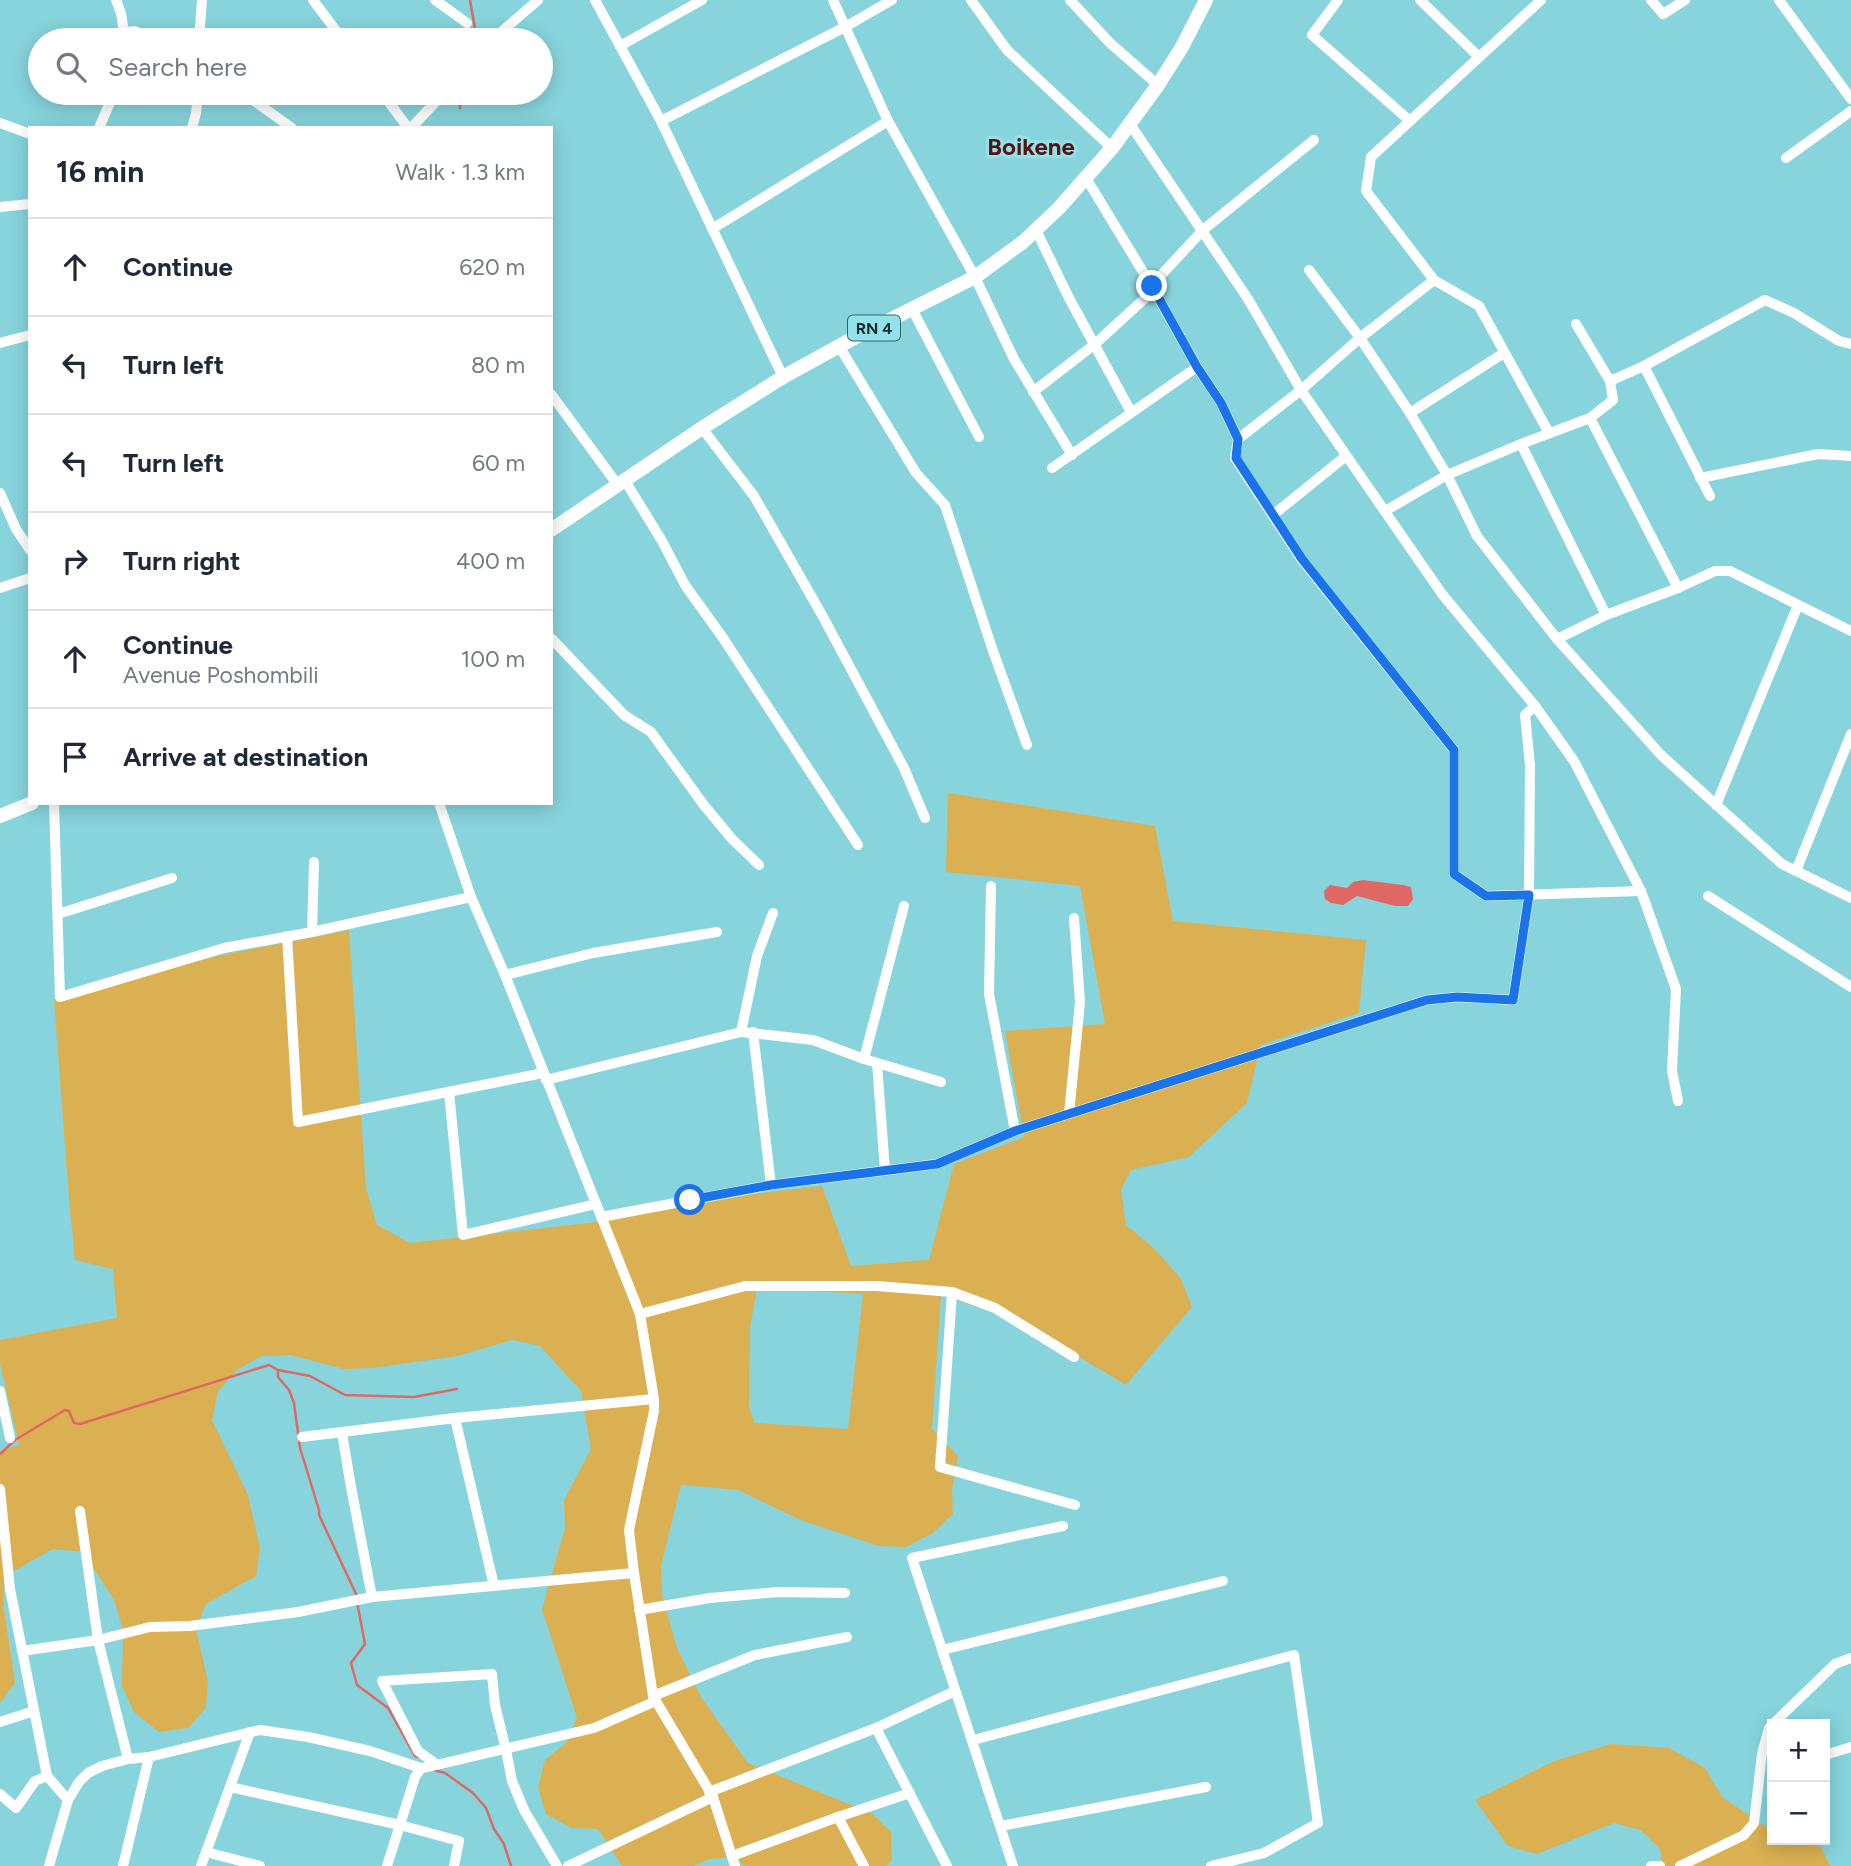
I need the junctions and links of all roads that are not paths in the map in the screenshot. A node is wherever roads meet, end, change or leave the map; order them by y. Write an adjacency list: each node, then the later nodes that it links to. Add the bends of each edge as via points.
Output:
1 (116, 0): 21 (street)
2 (202, 0): 22 (street)
3 (313, 0): 23 (street)
4 (435, 0): 19 (street)
5 (538, 0): 24 (street)
6 (595, 0): 25 (street)
7 (702, 0): 25 (street)
8 (833, 0): 20 (street)
9 (892, 0): 20 (street)
10 (971, 0): 47 (street, via 1007,50)
11 (1070, 0): 27 (street)
12 (1206, 0): 27 (highway, RN 4)
13 (1419, 0): 26 (street)
14 (1541, 0): 26 (street)
15 (1651, 0): 16 (street, via 1663,14)
16 (1685, 0)
17 (1779, 0): 28 (street)
18 (1334, 2): 37 (street, via 1312,34)
19 (467, 23)
20 (845, 27): 35 (street); 36 (street)
21 (124, 28)
22 (199, 28)
23 (334, 28)
24 (506, 28)
25 (620, 47): 35 (street)
26 (1478, 56): 37 (street)
27 (1158, 85): 39 (highway, RN 4)
28 (1851, 99)
29 (109, 105): 40 (street)
30 (197, 105): 41 (street)
31 (260, 105): 42 (street)
32 (391, 105): 43 (street)
33 (432, 105): 44 (street)
34 (1851, 111): 48 (street)
35 (660, 121): 52 (street)
36 (888, 121): 52 (street); 56 (street)
37 (1410, 121): 57 (street, via 1371,157 1366,191)
38 (0, 123): 45 (street)
39 (1130, 124): 47 (highway, RN 4); 54 (street)
40 (100, 126)
41 (193, 126)
42 (289, 126)
43 (407, 126)
44 (411, 126)
45 (28, 134)
46 (1314, 140): 54 (street)
47 (1112, 148): 49 (highway, RN 4)
48 (1786, 158)
49 (1086, 178): 53 (highway, RN 4); 58 (street)
50 (28, 204): 51 (street)
51 (0, 207)
52 (712, 229): 70 (street)
53 (1036, 230): 56 (highway, RN 4); 64 (street)
54 (1203, 230): 58 (street); 72 (street)
55 (1309, 270): 62 (street)
56 (975, 277): 59 (highway, RN 4); 73 (street)
57 (1434, 280): 62 (street); 67 (street, via 1479,306)
58 (1153, 288): 64 (street); 69 (street)
59 (912, 309): 66 (highway, RN 4); 80 (street)
60 (1576, 324): 71 (street)
61 (28, 336): 63 (street)
62 (1360, 338): 72 (street); 76 (street)
63 (0, 343)
64 (1095, 344): 73 (street); 75 (street)
65 (1851, 344): 68 (street, via 1765,300)
66 (839, 346): 70 (highway, RN 4); 106 (street, via 916,473 946,505)
67 (1504, 353): 76 (street); 79 (street)
68 (1644, 366): 71 (street); 88 (street)
69 (1197, 367): 75 (street); 81 (street)
70 (783, 377): 78 (highway, RN 4)
71 (1611, 381): 77 (street, via 1612,400)
72 (1301, 390): 81 (street); 84 (street)
73 (1033, 392): 83 (street)
74 (553, 397): 89 (street)
75 (1131, 412): 83 (street)
76 (1410, 413): 87 (street)
77 (1590, 418): 79 (street); 98 (street)
78 (702, 428): 89 (highway, RN 4); 112 (street, via 754,496 904,768)
79 (1549, 433): 82 (street)
80 (979, 438)
81 (1238, 439): 93 (street, via 1236,458)
82 (1521, 444): 87 (street); 100 (street)
83 (1072, 455): 86 (street)
84 (1346, 456): 92 (street); 93 (street)
85 (1851, 456): 88 (street, via 1818,454)
86 (1052, 468)
87 (1447, 475): 92 (street); 102 (street, via 1477,536)
88 (1700, 478): 91 (street)
89 (621, 482): 94 (highway, RN 4); 113 (street)
90 (0, 493): 95 (street)
91 (1710, 496)
92 (1385, 511): 104 (street, via 1442,594)
93 (1273, 515): 120 (street, via 1302,559 1454,750 1454,874 1486,896)
94 (553, 529)
95 (28, 547)
96 (28, 579): 97 (street)
97 (0, 588)
98 (1678, 588): 99 (street, via 1715,571 1730,571); 100 (street)
99 (1798, 605): 101 (street); 110 (street)
100 (1606, 615): 102 (street)
101 (1851, 631)
102 (1556, 639): 110 (street, via 1661,755)
103 (553, 640): 115 (street, via 624,715 651,732 703,804)
104 (1535, 706): 119 (street, via 1574,761); 120 (street, via 1525,715 1530,765)
105 (1851, 734): 116 (street)
106 (1027, 745)
107 (28, 805): 111 (highway)
108 (54, 805): 126 (street)
109 (440, 805): 122 (street)
110 (1716, 805): 116 (street, via 1782,864)
111 (0, 816)
112 (925, 818)
113 (858, 845)
114 (314, 862): 128 (street)
115 (759, 865)
116 (1796, 871): 123 (street)
117 (172, 878): 126 (street)
118 (991, 886): 141 (street, via 989,994)
119 (1641, 891): 120 (street); 139 (street, via 1676,989 1672,1071)
120 (1529, 895): 140 (street, via 1513,1000 1427,1000)
121 (1708, 896): 132 (street)
122 (471, 898): 128 (street); 131 (street)
123 (1851, 898)
124 (904, 906): 134 (street)
125 (773, 913): 133 (street, via 757,956)
126 (58, 914): 130 (street, via 60,997 224,948)
127 (1074, 918): 140 (street, via 1080,1002)
128 (312, 932): 130 (street)
129 (717, 932): 131 (street, via 593,953)
130 (287, 936): 138 (street, via 298,1122)
131 (505, 975): 136 (street)
132 (1851, 987)
133 (747, 1032): 134 (street, via 813,1040); 136 (street); 143 (street)
134 (864, 1059): 135 (street)
135 (877, 1063): 137 (street); 142 (street)
136 (545, 1076): 138 (street); 144 (street)
137 (941, 1082)
138 (449, 1092): 144 (street, via 463,1235)
139 (1678, 1101)
140 (1069, 1114): 141 (street)
141 (1015, 1131): 142 (street, via 937,1164)
142 (885, 1171): 143 (street)
143 (771, 1185): 145 (street)
144 (596, 1205): 145 (street)
145 (601, 1217): 147 (street)
146 (952, 1292): 147 (street, via 877,1286 745,1286); 148 (street, via 995,1308); 156 (street, via 940,1466)
147 (640, 1314): 150 (street)
148 (1074, 1357)
149 (0, 1391): 154 (street)
150 (653, 1399): 151 (street); 159 (street, via 629,1530)
151 (455, 1418): 152 (street); 161 (street)
152 (342, 1433): 153 (street); 163 (street)
153 (302, 1437)
154 (9, 1438)
155 (0, 1489): 168 (street, via 10,1589)
156 (1075, 1505)
157 (80, 1511): 166 (street)
158 (1063, 1527): 167 (street, via 912,1558)
159 (634, 1573): 161 (street); 164 (street)
160 (1223, 1581): 167 (street)
161 (494, 1586): 163 (street)
162 (845, 1593): 164 (street, via 778,1592)
163 (372, 1597): 166 (street, via 271,1616 150,1627)
164 (639, 1611): 171 (street)
165 (847, 1637): 171 (street, via 755,1656)
166 (98, 1640): 168 (street); 183 (street)
167 (942, 1650): 170 (street)
168 (22, 1651): 172 (street)
169 (1851, 1658): 173 (street, via 1835,1664)
170 (955, 1691): 175 (street); 178 (street)
171 (654, 1699): 180 (street, via 594,1728); 192 (street)
172 (34, 1711): 174 (street); 187 (street)
173 (1779, 1719)
174 (0, 1722)
175 (876, 1728): 190 (street); 192 (street)
176 (250, 1732): 182 (street); 184 (street, via 308,1737); 188 (street)
177 (1767, 1735): 186 (street)
178 (973, 1740): 196 (street); 210 (street, via 1294,1655 1318,1823 1264,1853)
179 (1851, 1747): 181 (street)
180 (506, 1749): 184 (street); 184 (street, via 492,1674 382,1681); 205 (street, via 524,1810)
181 (1830, 1753)
182 (149, 1757): 183 (street); 200 (street)
183 (128, 1759): 193 (street, via 88,1773)
184 (430, 1766): 195 (street, via 415,1777)
185 (1767, 1773): 186 (street)
186 (1760, 1775): 213 (street, via 1754,1823 1744,1835)
187 (47, 1776): 191 (street, via 36,1781 16,1808); 193 (street)
188 (230, 1787): 195 (street); 197 (street)
189 (1206, 1787): 196 (street)
190 (909, 1793): 194 (street); 208 (street)
191 (0, 1794)
192 (711, 1794): 198 (street); 206 (street)
193 (68, 1800): 199 (street)
194 (838, 1817): 198 (street); 207 (street)
195 (400, 1825): 203 (street); 204 (street, via 459,1841)
196 (1001, 1826): 209 (street)
197 (206, 1853): 201 (street); 202 (street)
198 (733, 1861)
199 (49, 1866)
200 (123, 1866)
201 (201, 1866)
202 (260, 1866)
203 (387, 1866)
204 (454, 1866)
205 (557, 1866)
206 (568, 1866)
207 (864, 1866)
208 (947, 1866)
209 (1013, 1866)
210 (1211, 1866)
211 (1651, 1866): 212 (street)
212 (1660, 1866)
213 (1680, 1866)

